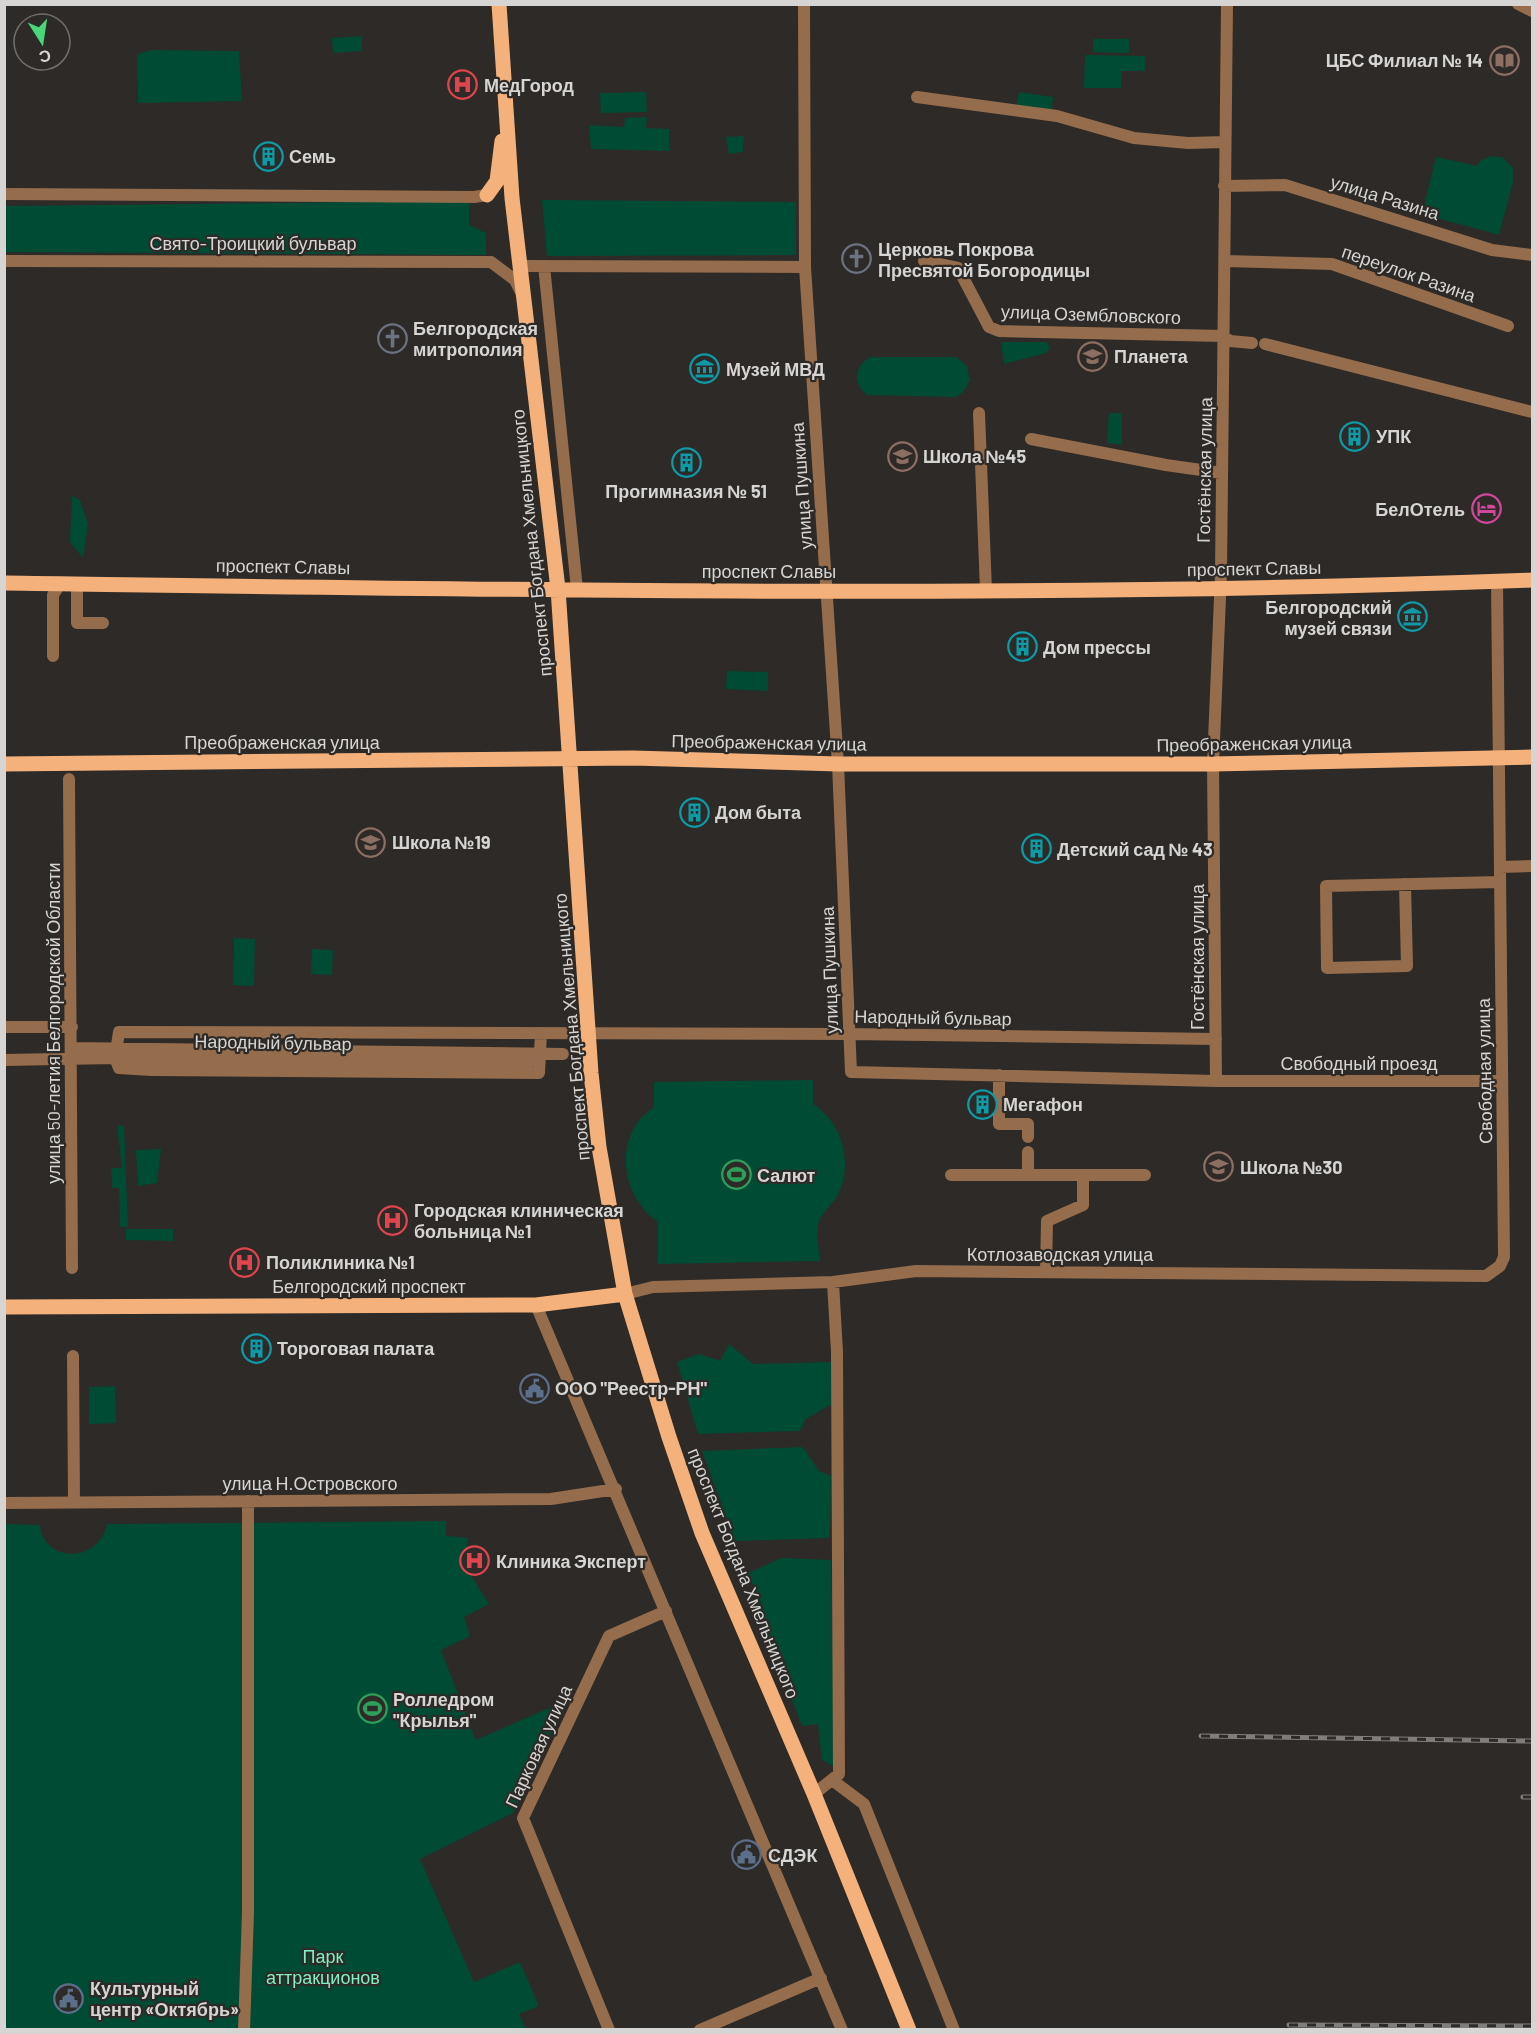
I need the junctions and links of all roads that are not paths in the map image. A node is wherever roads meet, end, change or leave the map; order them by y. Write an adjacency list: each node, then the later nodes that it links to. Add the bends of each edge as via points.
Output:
1 (499, 4): 7 (main road, проспект Богдана Хмельницкого)
2 (804, 4): 18 (street, улица Пушкина)
3 (1227, 4): 8 (street, Гостёнская улица)
4 (1518, 4): 5 (street)
5 (1533, 11)
6 (917, 98): 8 (street, via 1057,116 1134,138)
7 (507, 99): 11 (main road, via 497,181); 16 (main road, проспект Богдана Хмельницкого, via 512,198)
8 (1225, 142): 9 (street, Гостёнская улица)
9 (1224, 186): 12 (street, улица Разина, via 1285,185 1492,250); 15 (street, Гостёнская улица)
10 (4, 194): 11 (street)
11 (487, 195)
12 (1533, 255)
13 (4, 261): 19 (street, Свято-Троицкий бульвар, via 491,262 515,280)
14 (924, 261): 21 (street, улица Озембловского, via 958,268 989,327 999,331)
15 (1225, 261): 20 (street, переулок Разина, via 1332,264); 21 (street, Гостёнская улица)
16 (521, 266): 17 (street); 19 (main road, проспект Богдана Хмельницкого)
17 (544, 266): 18 (street); 33 (street)
18 (805, 267): 35 (street, улица Пушкина)
19 (525, 302): 32 (main road, проспект Богдана Хмельницкого)
20 (1508, 326)
21 (1224, 336): 22 (street); 25 (street, Гостёнская улица)
22 (1533, 412)
23 (979, 413): 34 (street)
24 (1031, 439): 25 (street)
25 (1222, 473): 31 (street, Гостёнская улица)
26 (1533, 580): 27 (main road, проспект Славы)
27 (1497, 581): 31 (main road, проспект Славы); 38 (street, Свободная улица)
28 (4, 583): 29 (main road, проспект Славы)
29 (60, 584): 30 (main road, проспект Славы); 37 (street, via 53,595)
30 (77, 584): 32 (main road, проспект Славы); 36 (street, via 77,623)
31 (1219, 588): 34 (main road, проспект Славы); 43 (street, Гостёнская улица)
32 (558, 589): 33 (main road, проспект Славы); 40 (main road, проспект Богдана Хмельницкого)
33 (577, 589): 35 (main road, проспект Славы)
34 (986, 590): 35 (main road, проспект Славы)
35 (826, 591): 42 (street, улица Пушкина)
36 (104, 623)
37 (53, 656)
38 (1499, 758): 39 (main road, Преображенская улица); 43 (main road, Преображенская улица); 46 (street, Свободная улица)
39 (1533, 758)
40 (569, 760): 41 (main road, Преображенская улица); 42 (main road, Преображенская улица); 52 (main road, проспект Богдана Хмельницкого)
41 (4, 764)
42 (838, 764): 43 (main road, Преображенская улица); 53 (street, улица Пушкина)
43 (1213, 764): 54 (street, Гостёнская улица)
44 (69, 778): 50 (street, улица 50-летия Белгородской Области)
45 (1533, 866): 46 (street)
46 (1500, 867): 47 (street, Свободная улица)
47 (1500, 882): 48 (street); 62 (street, Свободная улица)
48 (1405, 884): 48 (street, via 1326,886 1327,968 1407,966)
49 (4, 1027): 50 (street)
50 (72, 1027): 55 (street, улица 50-летия Белгородской Области)
51 (541, 1033): 52 (street, Народный бульвар); 56 (street); 58 (street, Народный бульвар, via 119,1032)
52 (588, 1033): 53 (street, Народный бульвар); 73 (main road, проспект Богдана Хмельницкого, via 599,1147)
53 (850, 1034): 54 (street, Народный бульвар); 60 (street, улица Пушкина, via 850,1072)
54 (1216, 1039): 61 (street, Гостёнская улица)
55 (71, 1054): 58 (street); 59 (street); 69 (street, улица 50-летия Белгородской Области)
56 (538, 1054): 57 (street); 58 (street); 58 (street, Народный бульвар, via 539,1073)
57 (563, 1054)
58 (117, 1057)
59 (4, 1060)
60 (999, 1075): 61 (street); 63 (street, via 999,1124 1028,1124)
61 (1216, 1081): 62 (street, Свободный проезд)
62 (1502, 1081): 71 (street, Свободная улица, via 1504,1257)
63 (1028, 1137)
64 (1028, 1152): 66 (street)
65 (951, 1175): 66 (street)
66 (1028, 1175): 67 (street)
67 (1083, 1175): 68 (street); 70 (street, via 1083,1205 1047,1221)
68 (1144, 1175)
69 (72, 1268)
70 (1046, 1272): 71 (street, Котлозаводская улица, via 1486,1276); 72 (street, Котлозаводская улица, via 916,1271)
71 (1495, 1272)
72 (833, 1282): 73 (street, Котлозаводская улица, via 668,1287); 82 (street, via 840,1728 839,1774)
73 (626, 1297): 74 (main road, Белгородский проспект); 83 (main road, проспект Богдана Хмельницкого, via 702,1533)
74 (536, 1305): 75 (main road, Белгородский проспект); 77 (street)
75 (4, 1307)
76 (73, 1356): 79 (street)
77 (616, 1489): 78 (street, улица Н.Островского, via 551,1499); 81 (street)
78 (248, 1501): 79 (street, улица Н.Островского); 85 (street)
79 (74, 1502): 80 (street, улица Н.Островского)
80 (4, 1503)
81 (666, 1611): 84 (street); 86 (street, Парковая улица, via 609,1636 523,1818)
82 (831, 1780): 83 (street); 90 (street, via 864,1804)
83 (814, 1794): 89 (main road, проспект Богдана Хмельницкого)
84 (821, 1978): 87 (street); 88 (street)
85 (244, 2030)
86 (609, 2030)
87 (700, 2030)
88 (842, 2030)
89 (909, 2030)
90 (954, 2030)

